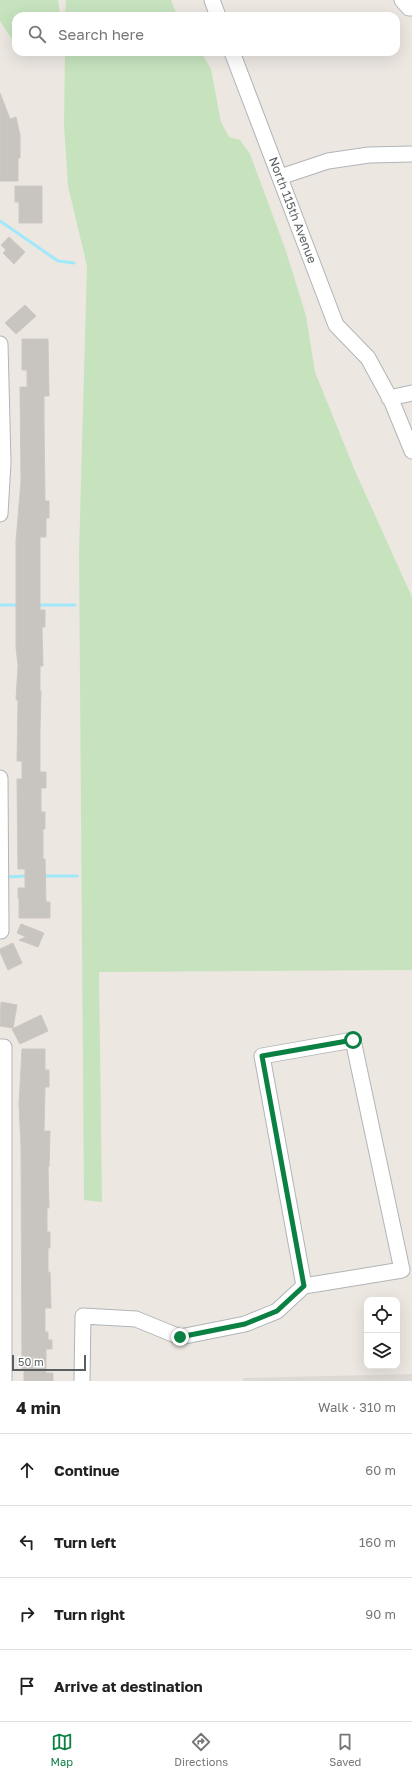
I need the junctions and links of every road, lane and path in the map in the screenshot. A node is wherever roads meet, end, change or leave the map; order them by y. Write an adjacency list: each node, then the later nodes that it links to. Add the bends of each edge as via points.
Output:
1 (212, 0): 4 (street)
2 (402, 0): 3 (street)
3 (412, 8)
4 (216, 12)
5 (234, 56): 7 (street, North 115th Avenue)
6 (412, 154): 7 (street, via 369,155 328,161)
7 (280, 177): 10 (street, North 115th Avenue, via 336,325 368,358)
8 (1, 344): 12 (street)
9 (412, 393): 10 (street)
10 (389, 398): 11 (street, North 115th Avenue)
11 (412, 451)
12 (2, 462): 13 (street)
13 (0, 514)
14 (0, 778): 15 (street)
15 (0, 812): 16 (street)
16 (1, 931)
17 (2, 1047): 18 (street)
18 (2, 1164): 19 (street)
19 (2, 1282): 21 (street)
20 (304, 1286): 20 (street, via 262,1056 353,1040 402,1270); 22 (street, via 277,1311 245,1324 180,1337 136,1319 83,1316)
21 (4, 1381)
22 (82, 1381)

